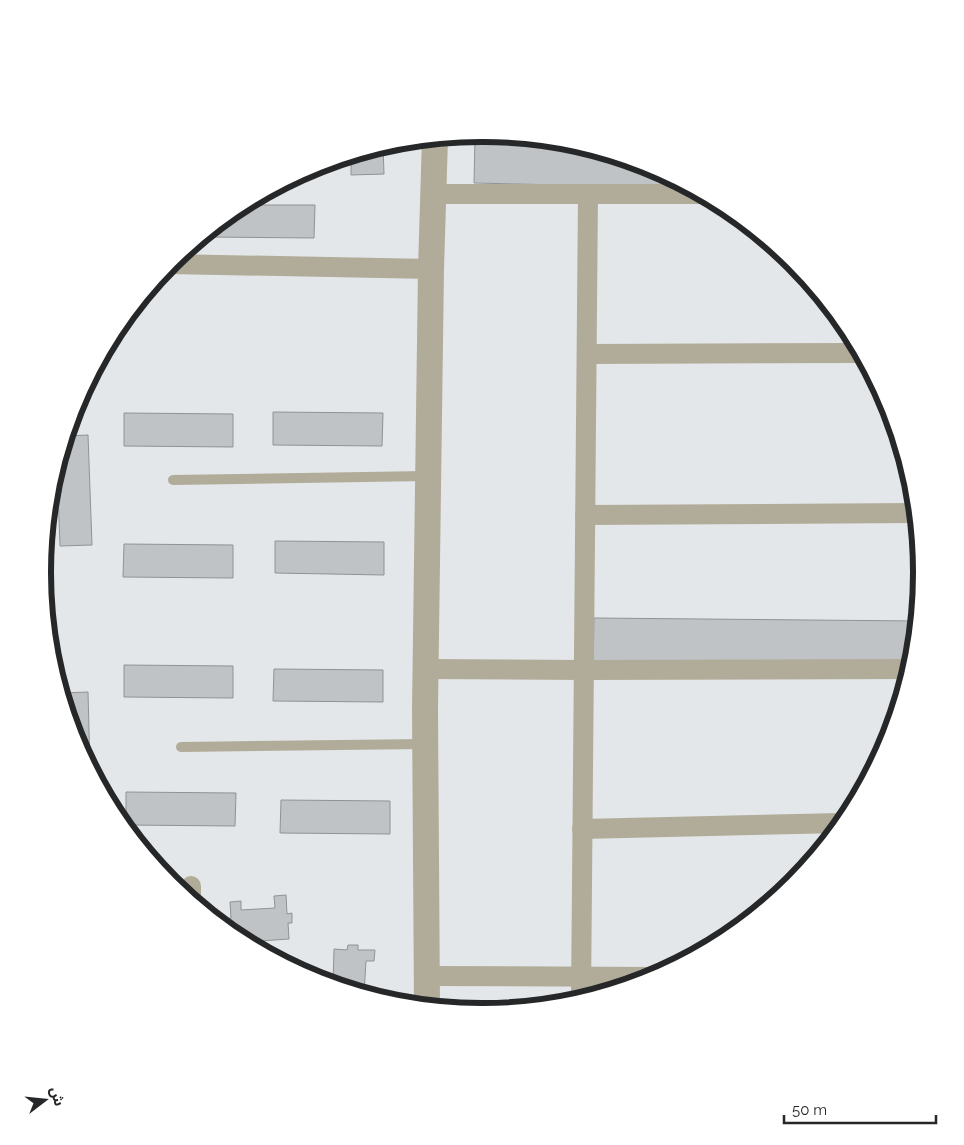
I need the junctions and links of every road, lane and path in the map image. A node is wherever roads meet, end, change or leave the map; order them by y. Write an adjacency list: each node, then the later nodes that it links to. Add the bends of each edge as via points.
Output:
1 (435, 144): 2 (street)
2 (434, 194): 3 (street); 6 (street)
3 (588, 194): 4 (street); 8 (street)
4 (688, 194)
5 (181, 264): 6 (street)
6 (431, 269): 9 (street)
7 (853, 353): 8 (street)
8 (587, 354): 12 (street)
9 (428, 476): 10 (lane); 13 (street)
10 (173, 480)
11 (908, 513): 12 (street)
12 (585, 515): 15 (street)
13 (425, 669): 15 (street); 16 (street)
14 (901, 669): 15 (street)
15 (584, 670): 19 (street)
16 (425, 744): 17 (lane); 20 (street)
17 (181, 747)
18 (832, 823): 19 (street)
19 (582, 828): 21 (street)
20 (427, 976): 21 (street); 24 (street)
21 (581, 976): 22 (street); 23 (street)
22 (629, 977)
23 (581, 992)
24 (427, 1000)

